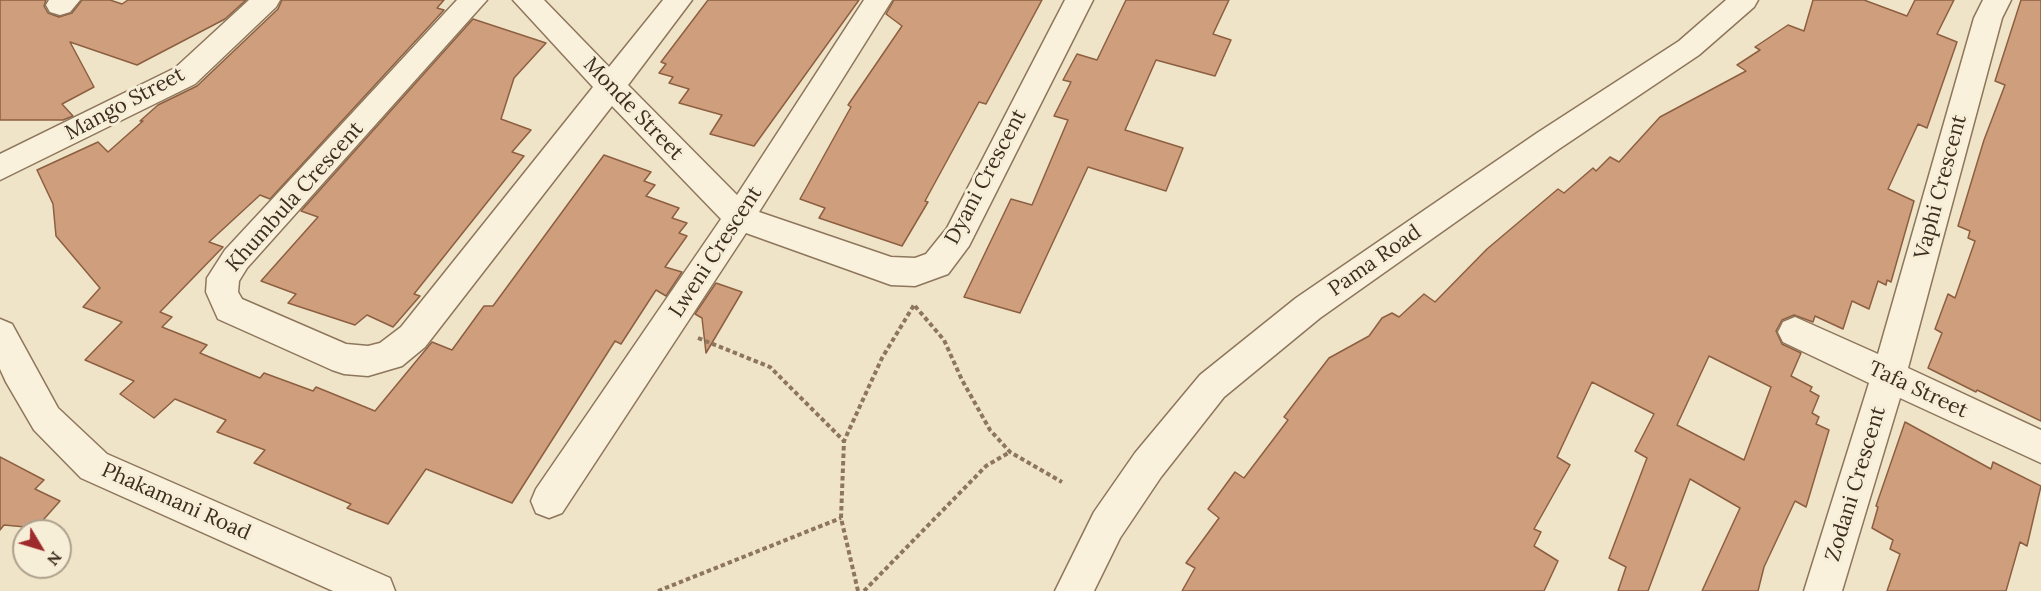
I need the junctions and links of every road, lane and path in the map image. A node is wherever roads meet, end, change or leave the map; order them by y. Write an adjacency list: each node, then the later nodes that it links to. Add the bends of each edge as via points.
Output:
1 (266, 0): 10 (street, Mango Street, via 184,76)
2 (473, 0): 9 (street, Khumbula Crescent, via 236,259 223,278 222,292 230,309 344,359 368,360 390,355 413,337)
3 (527, 0): 9 (street, Monde Street)
4 (678, 0): 9 (street)
5 (878, 0): 11 (street, Lweni Crescent)
6 (1079, 0): 12 (street, Dyani Crescent, via 958,237 936,264)
7 (1744, 0): 28 (street, Pama Road, via 1689,48 1308,308 1212,386 1148,465 1107,525)
8 (1997, 0): 17 (street, Vaphi Crescent, via 1988,18)
9 (610, 86): 11 (street, Monde Street)
10 (0, 168)
11 (739, 218): 12 (street, via 891,271); 14 (street, Lweni Crescent)
12 (915, 272): 13 (path)
13 (914, 305): 18 (path, via 882,358); 20 (path, via 944,340 990,430)
14 (667, 325): 18 (path, via 770,367); 22 (street, Lweni Crescent)
15 (1795, 332): 17 (street, Tafa Street)
16 (0, 334): 24 (street, Phakamani Road, via 46,419 94,466)
17 (1889, 376): 19 (street, Tafa Street); 29 (street, Zodani Crescent)
18 (844, 441): 23 (path)
19 (2041, 447)
20 (1010, 452): 21 (path); 27 (path, via 986,466)
21 (1062, 482)
22 (549, 501)
23 (841, 518): 25 (path); 26 (path)
24 (376, 591)
25 (658, 591)
26 (858, 591)
27 (864, 591)
28 (1074, 591)
29 (1823, 591)

